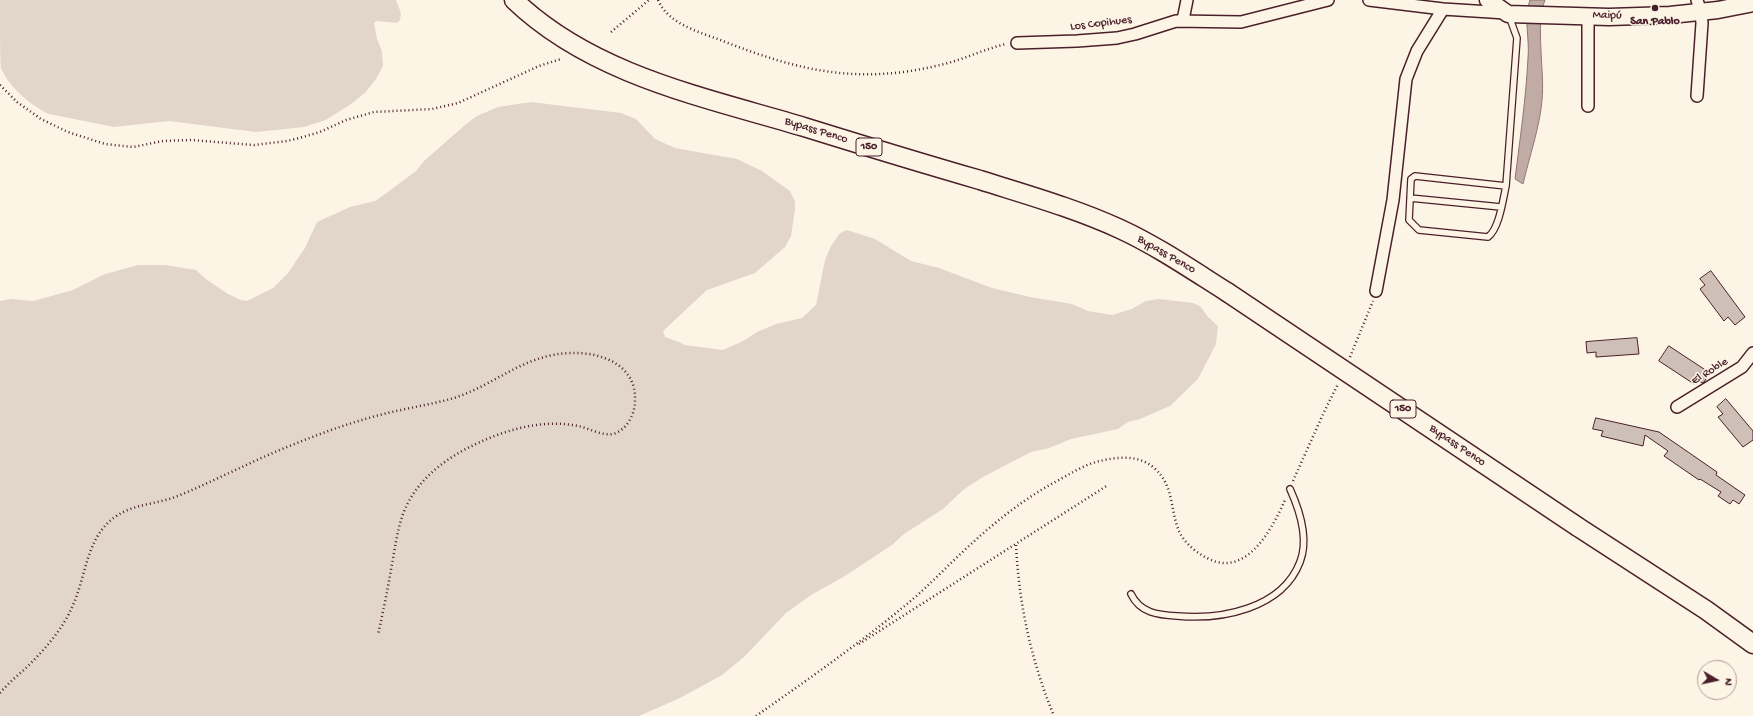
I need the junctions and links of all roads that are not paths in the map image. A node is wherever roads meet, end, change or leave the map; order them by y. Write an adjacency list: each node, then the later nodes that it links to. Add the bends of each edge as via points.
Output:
1 (514, 0): 23 (main road, Bypass Penco / 150, bridge, via 567,40 624,69 711,101 1045,200 1088,215 1151,244 1706,610)
2 (1187, 0): 11 (street)
3 (1328, 0): 11 (street, Los Copihues, via 1241,22)
4 (1369, 0): 8 (street)
5 (1488, 0): 9 (main road)
6 (1753, 3): 7 (main road, Maipú)
7 (1699, 6): 10 (main road, Maipú, via 1647,17); 13 (street, via 1702,33)
8 (1443, 9): 9 (street); 18 (street, via 1417,51 1406,79 1393,200)
9 (1514, 14): 10 (main road, Maipú); 15 (lane, via 1517,38)
10 (1588, 16): 14 (street)
11 (1183, 20): 12 (street, Los Copihues, via 1117,38)
12 (1017, 43)
13 (1697, 96)
14 (1588, 106)
15 (1506, 186): 16 (lane, via 1415,176 1411,179); 17 (lane)
16 (1410, 198): 17 (lane); 17 (lane, via 1409,220 1419,230 1488,238 1493,234)
17 (1501, 208)
18 (1376, 291)
19 (1753, 353): 20 (street, El Roble, via 1742,367)
20 (1677, 407)
21 (1290, 489): 22 (lane, via 1300,514 1303,552 1296,571 1274,594 1238,612 1198,617 1152,613 1141,607)
22 (1131, 594)
23 (1753, 644)

